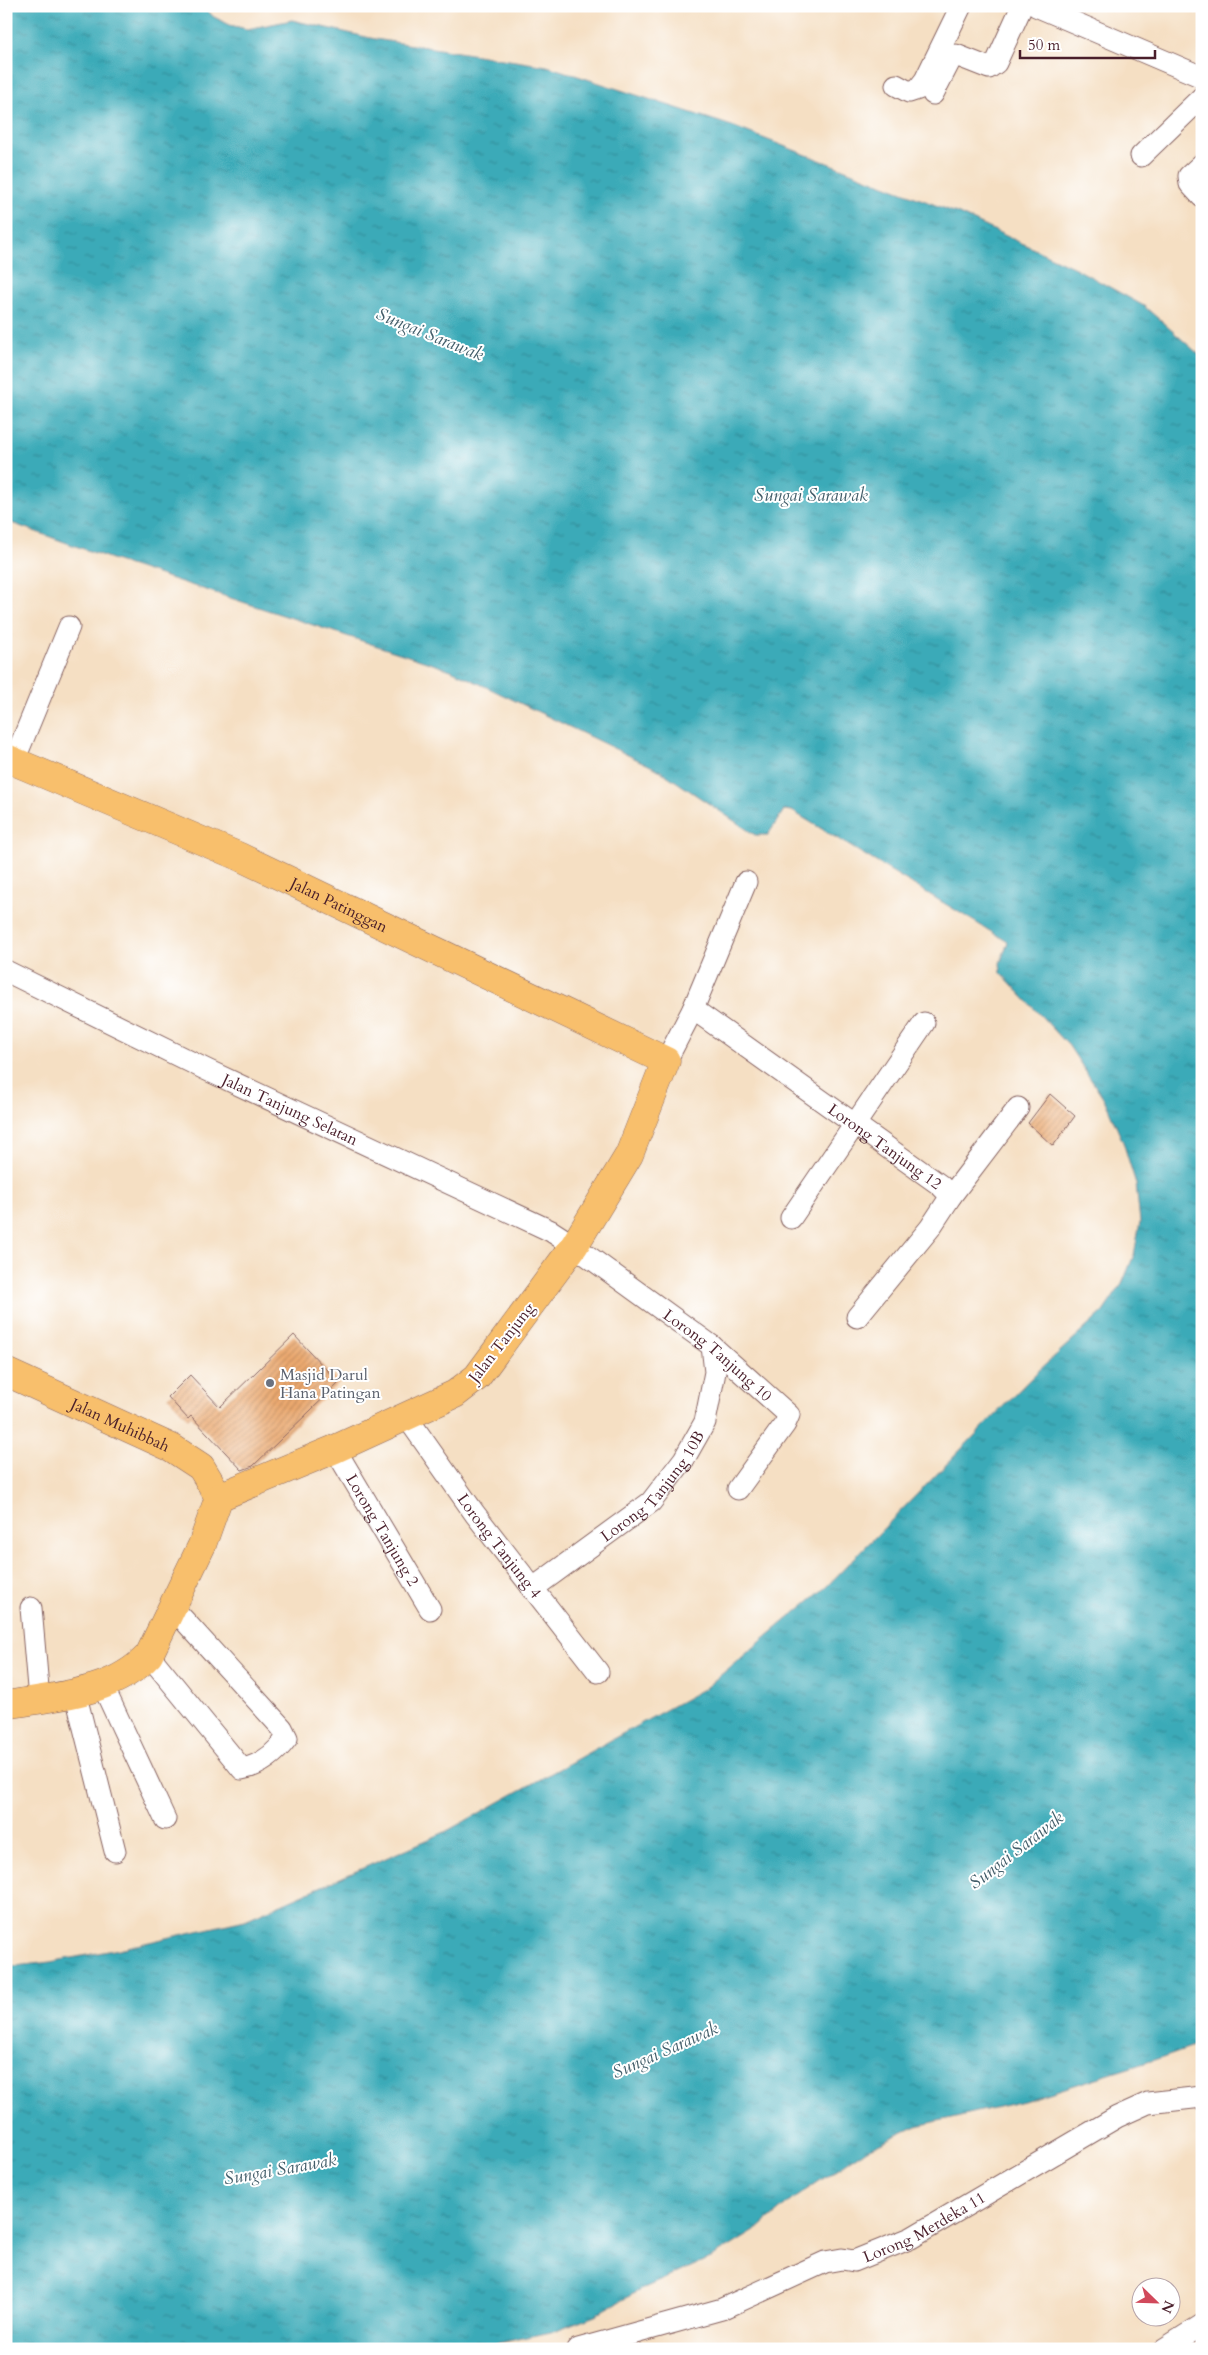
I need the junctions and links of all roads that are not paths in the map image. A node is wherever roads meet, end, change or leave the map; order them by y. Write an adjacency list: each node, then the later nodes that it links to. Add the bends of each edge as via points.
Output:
1 (961, 6): 5 (street, via 918,89 909,92)
2 (1022, 6): 6 (street, via 996,63 989,68 956,55)
3 (1036, 6): 4 (street)
4 (1202, 77)
5 (896, 85)
6 (933, 94)
7 (1202, 97): 8 (street)
8 (1141, 156)
9 (1202, 164): 10 (street, via 1189,176 1190,184)
10 (1202, 197)
11 (69, 627): 12 (street)
12 (10, 759): 17 (main road, Jalan Patinggan, via 238,856)
13 (746, 882): 15 (street)
14 (6, 971): 22 (street, Jalan Tanjung Selatan, via 551,1231)
15 (693, 1009): 17 (street); 19 (street, Lorong Tanjung 12)
16 (924, 1022): 19 (street)
17 (666, 1062): 22 (main road, Jalan Tanjung, via 629,1155)
18 (1018, 1108): 20 (street)
19 (856, 1125): 20 (street, Lorong Tanjung 12); 21 (street)
20 (951, 1196): 23 (street, Lorong Tanjung 12, via 930,1228)
21 (792, 1218)
22 (574, 1246): 24 (street, Lorong Tanjung 10); 26 (main road, Jalan Tanjung, via 477,1377 455,1394)
23 (857, 1317)
24 (712, 1346): 28 (street, Lorong Tanjung 10, via 789,1415); 30 (street, Lorong Tanjung 10B, via 715,1372 709,1406 705,1422 684,1459 651,1502)
25 (6, 1372): 29 (main road, Jalan Muhibbah, via 172,1448 201,1467)
26 (406, 1416): 27 (main road, Jalan Tanjung); 30 (street, Lorong Tanjung 4)
27 (335, 1449): 29 (main road, Jalan Tanjung); 33 (street, Lorong Tanjung 2)
28 (738, 1489)
29 (219, 1497): 32 (main road, via 202,1545)
30 (532, 1589): 35 (street, Lorong Tanjung 4)
31 (30, 1608): 38 (street)
32 (172, 1608): 34 (main road); 34 (street, via 282,1728 287,1738 278,1750 253,1768 242,1769)
33 (430, 1609)
34 (149, 1655): 36 (main road, via 127,1675)
35 (598, 1672)
36 (103, 1686): 37 (main road); 40 (street)
37 (74, 1692): 38 (main road); 41 (street)
38 (40, 1699): 39 (main road)
39 (6, 1705)
40 (166, 1819)
41 (115, 1851)
42 (1202, 2097): 44 (street, Lorong Merdeka 11, via 1148,2103 1117,2117 911,2238 854,2261 825,2262 722,2309)
43 (1202, 2325): 45 (street)
44 (578, 2349)
45 (1164, 2349)

